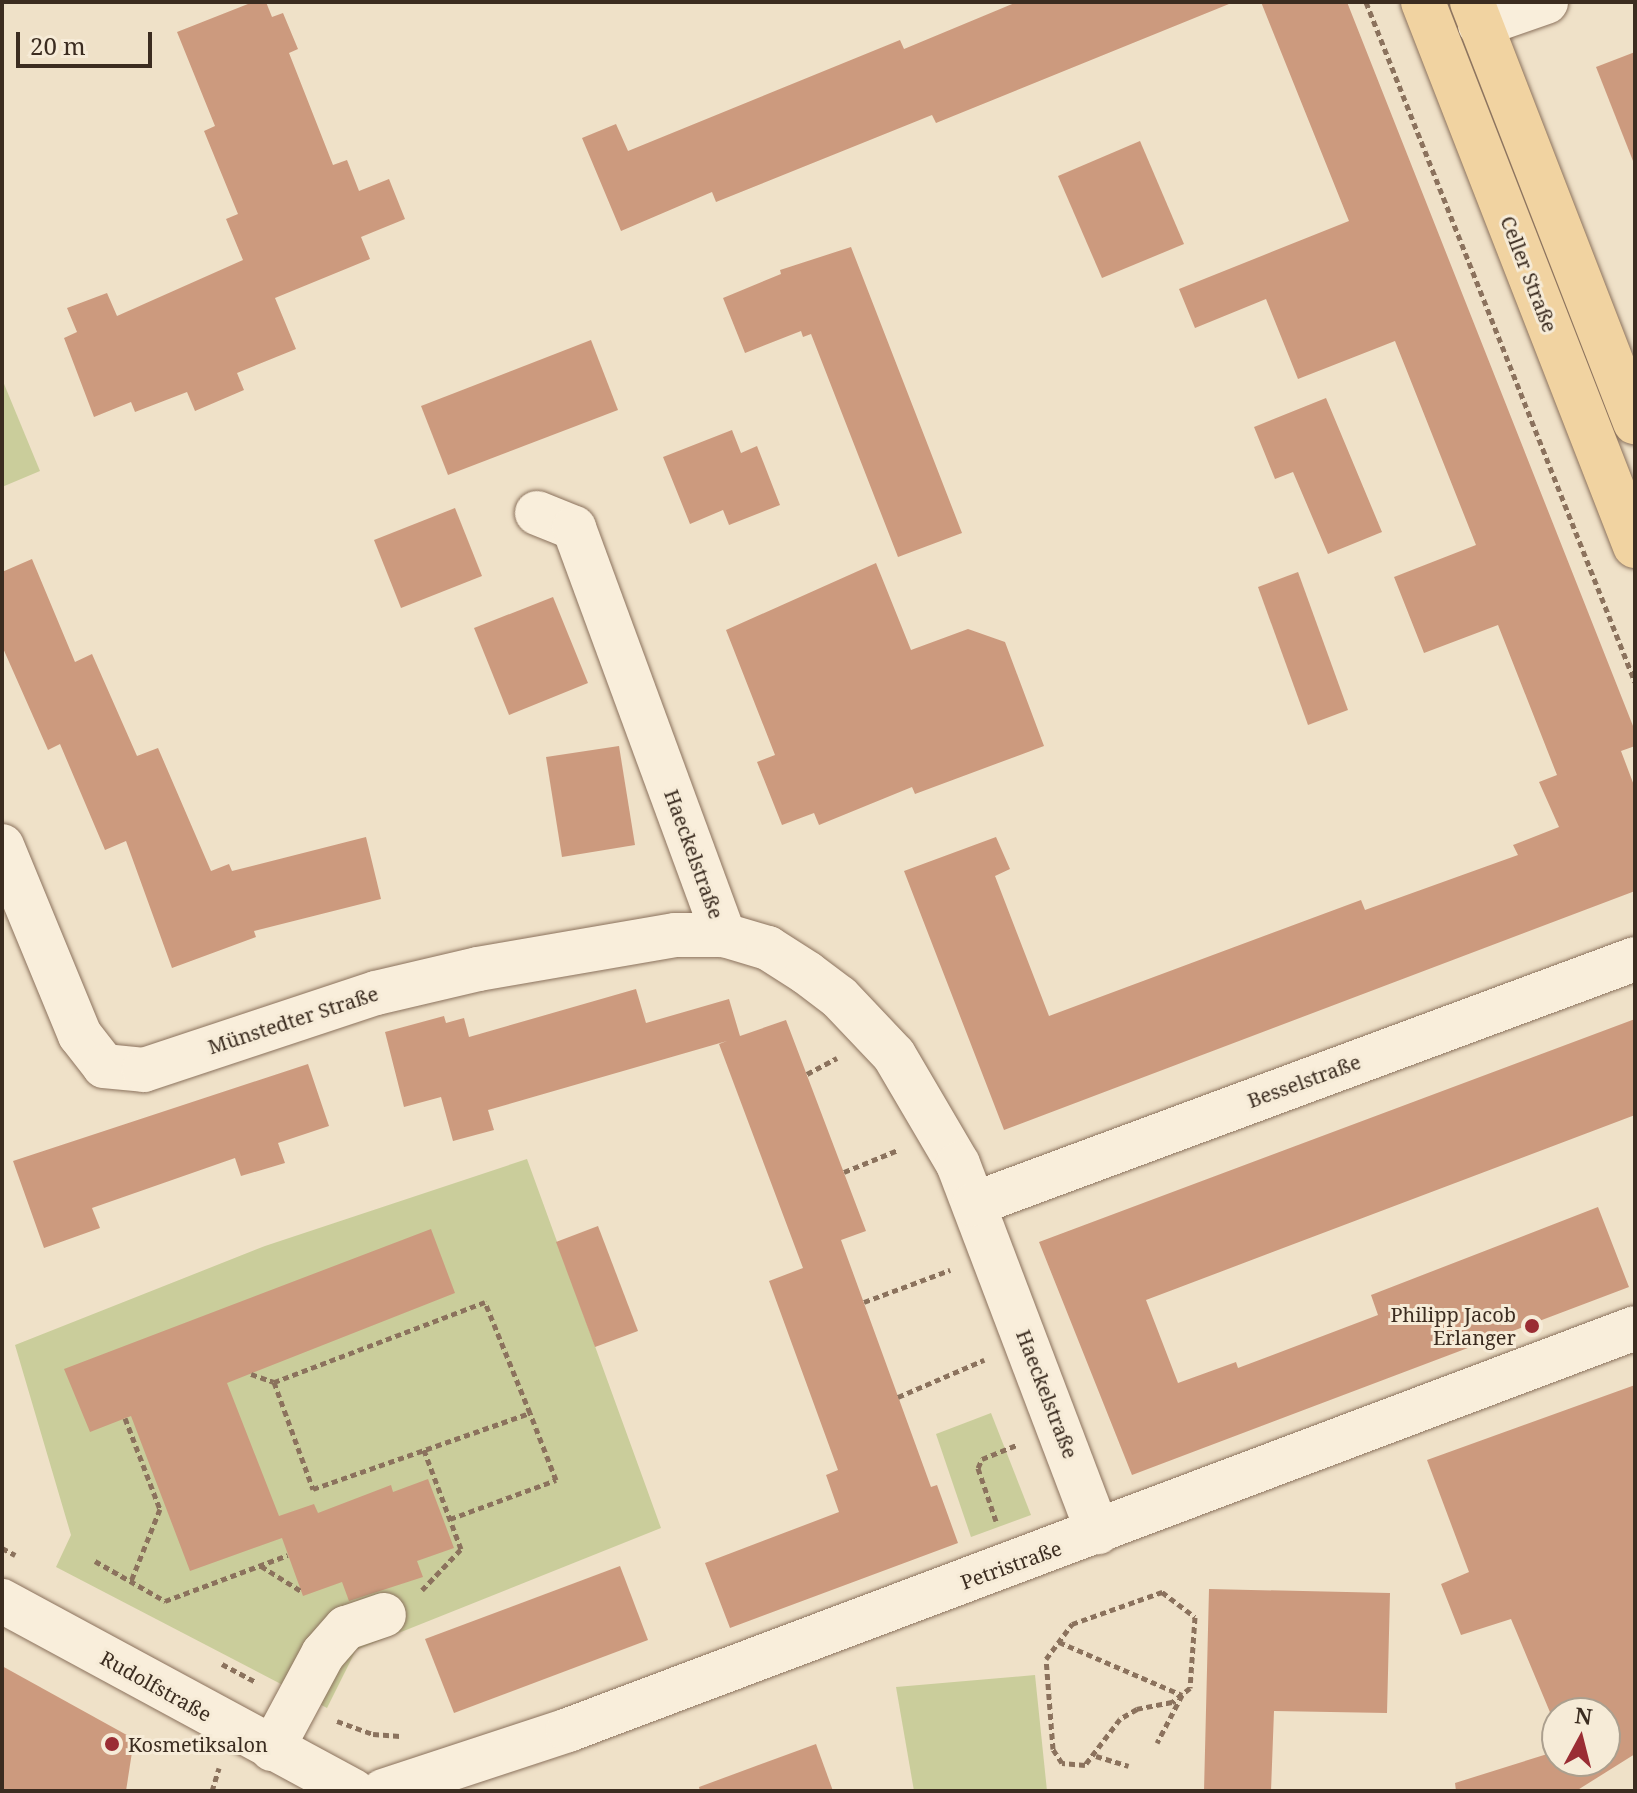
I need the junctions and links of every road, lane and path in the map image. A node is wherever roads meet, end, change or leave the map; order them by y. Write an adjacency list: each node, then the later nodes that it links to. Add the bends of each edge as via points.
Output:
1 (1366, 2): 8 (path)
2 (1546, 2): 4 (street)
3 (1431, 4): 7 (main road, Celler Straße)
4 (1476, 13): 5 (main road)
5 (1633, 410)
6 (537, 513): 10 (street, Haeckelstraße, via 574,528)
7 (1631, 527)
8 (1635, 682)
9 (2, 846): 10 (street, Münstedter Straße, via 80,1035 104,1066 144,1070 376,993 478,969 675,935)
10 (724, 935): 16 (street, Haeckelstraße, via 768,948 807,973 876,1036 932,1116)
11 (1635, 959): 16 (street, Besselstraße)
12 (843, 1051): 13 (path)
13 (807, 1074)
14 (911, 1146): 15 (path)
15 (844, 1172)
16 (974, 1204): 29 (street, Haeckelstraße)
17 (962, 1266): 18 (path)
18 (864, 1302)
19 (1635, 1328): 29 (street, Petristraße)
20 (995, 1354): 23 (path)
21 (251, 1374): 22 (path)
22 (274, 1382): 24 (path, via 485,1302); 27 (path, via 313,1489)
23 (898, 1397)
24 (530, 1413): 27 (path); 28 (path, via 556,1480)
25 (125, 1418): 34 (path, via 160,1509)
26 (1028, 1440): 30 (path, via 982,1459 978,1468)
27 (424, 1450): 28 (path)
28 (450, 1519): 37 (path, via 461,1549 432,1584)
29 (1098, 1532): 45 (street, Petristraße, via 568,1730)
30 (1000, 1533)
31 (288, 1555): 33 (path)
32 (95, 1561): 34 (path)
33 (260, 1566): 34 (path, via 165,1601); 35 (path)
34 (131, 1581)
35 (301, 1591)
36 (2, 1601): 41 (street, Rudolfstraße)
37 (384, 1615): 41 (street, via 346,1628 323,1654)
38 (1059, 1642): 39 (path); 39 (path, via 1072,1624 1162,1592 1195,1617 1190,1688); 42 (path, via 1046,1659 1053,1749 1062,1763 1085,1765)
39 (1182, 1695): 40 (path); 42 (path, via 1120,1719)
40 (1157, 1743)
41 (272, 1749): 44 (street, Rudolfstraße)
42 (1096, 1756): 43 (path)
43 (1128, 1766)
44 (353, 1791)
45 (383, 1791)

